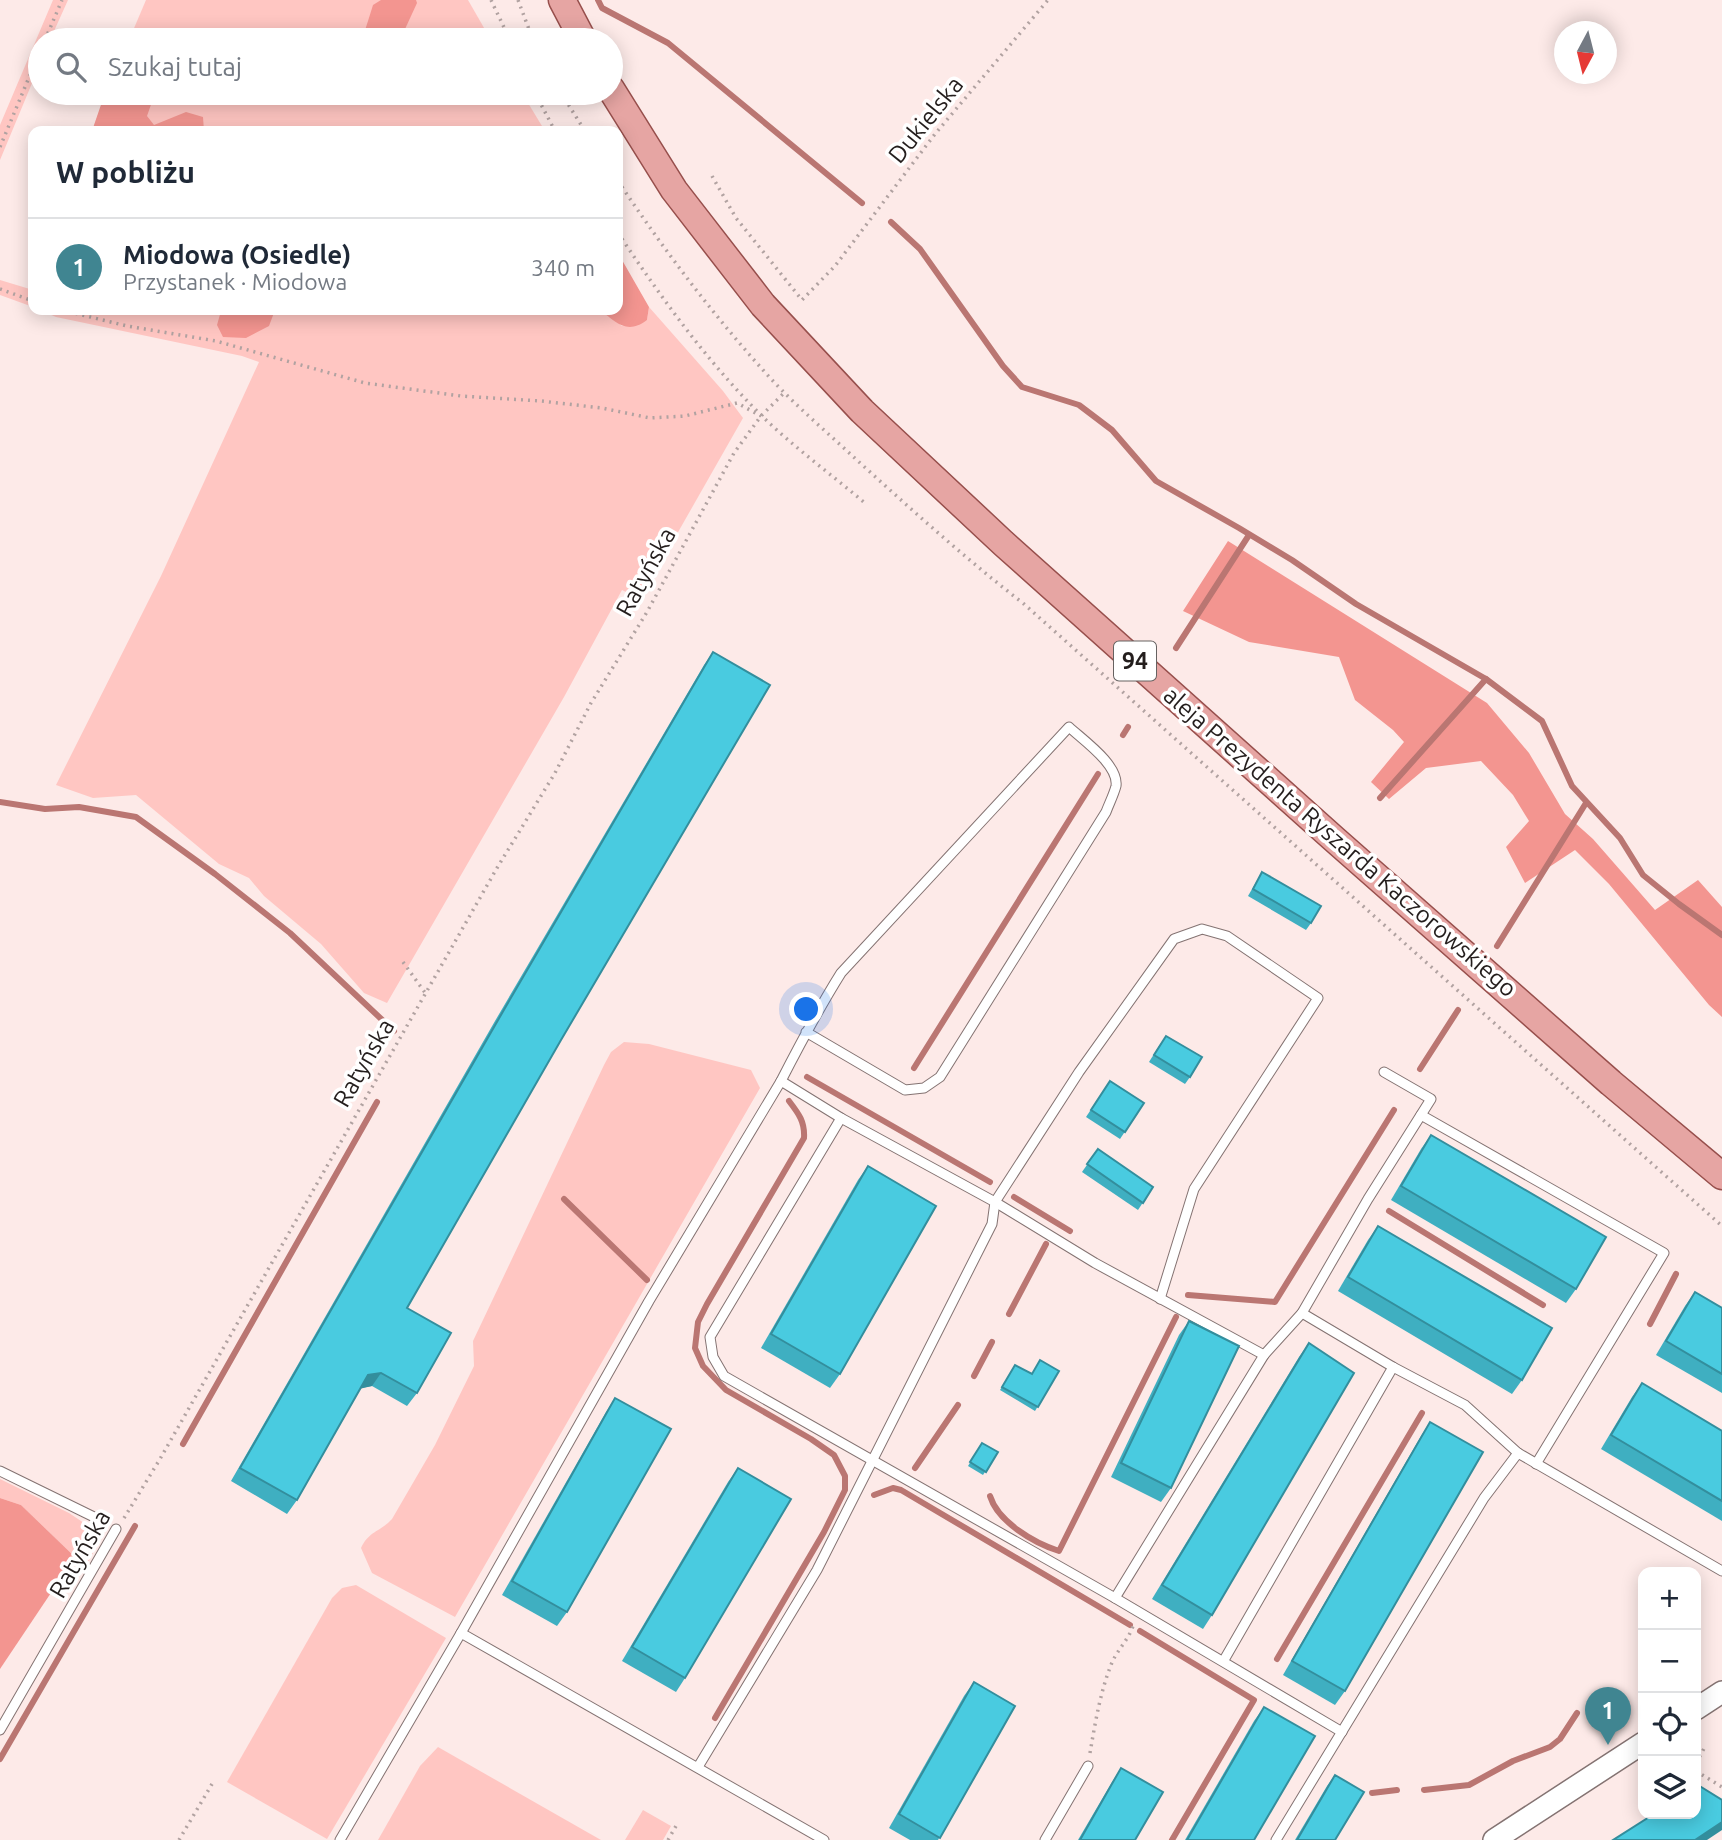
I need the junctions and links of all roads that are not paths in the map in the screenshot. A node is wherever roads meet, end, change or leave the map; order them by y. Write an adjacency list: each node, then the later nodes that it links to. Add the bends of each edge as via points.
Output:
1 (562, 0): 2 (main road)
2 (577, 28)
3 (621, 105): 9 (main road, aleja Prezydenta Ryszarda Kaczorowskiego / 94, via 674,190 763,305 862,411 1334,839)
4 (806, 1032): 4 (lane, via 841,973 1069,727 1101,755 1114,771 1116,784 1106,812 940,1077 924,1088 905,1090); 6 (lane)
5 (1384, 1072): 7 (lane, via 1431,1098)
6 (781, 1081): 8 (lane); 23 (lane, via 649,1301)
7 (1421, 1115): 12 (lane); 17 (lane, via 1664,1253)
8 (841, 1118): 10 (lane); 16 (lane, via 710,1337 713,1357 724,1376)
9 (1722, 1176)
10 (995, 1202): 11 (lane); 11 (lane, via 1079,1072 1174,939 1202,929 1227,936 1318,998 1194,1189); 16 (lane, via 992,1224)
11 (1160, 1299): 13 (lane)
12 (1302, 1313): 13 (lane); 14 (lane)
13 (1265, 1355): 22 (lane)
14 (1393, 1367): 15 (lane, via 1465,1405); 24 (lane)
15 (1518, 1453): 17 (lane); 28 (lane, via 1484,1499)
16 (872, 1460): 22 (lane); 31 (lane, via 817,1570)
17 (1536, 1464): 21 (lane)
18 (0, 1471): 19 (lane)
19 (93, 1517)
20 (116, 1529): 27 (lane, Ratyńska)
21 (1722, 1572)
22 (1115, 1598): 24 (lane)
23 (461, 1633): 31 (lane); 32 (lane)
24 (1223, 1660): 28 (lane)
25 (1722, 1692): 26 (street)
26 (1701, 1706)
27 (0, 1730)
28 (1342, 1732): 35 (lane)
29 (1638, 1746): 36 (street)
30 (1088, 1766): 34 (lane)
31 (698, 1767): 33 (lane)
32 (340, 1840)
33 (824, 1840)
34 (1045, 1840)
35 (1276, 1840)
36 (1494, 1840)

